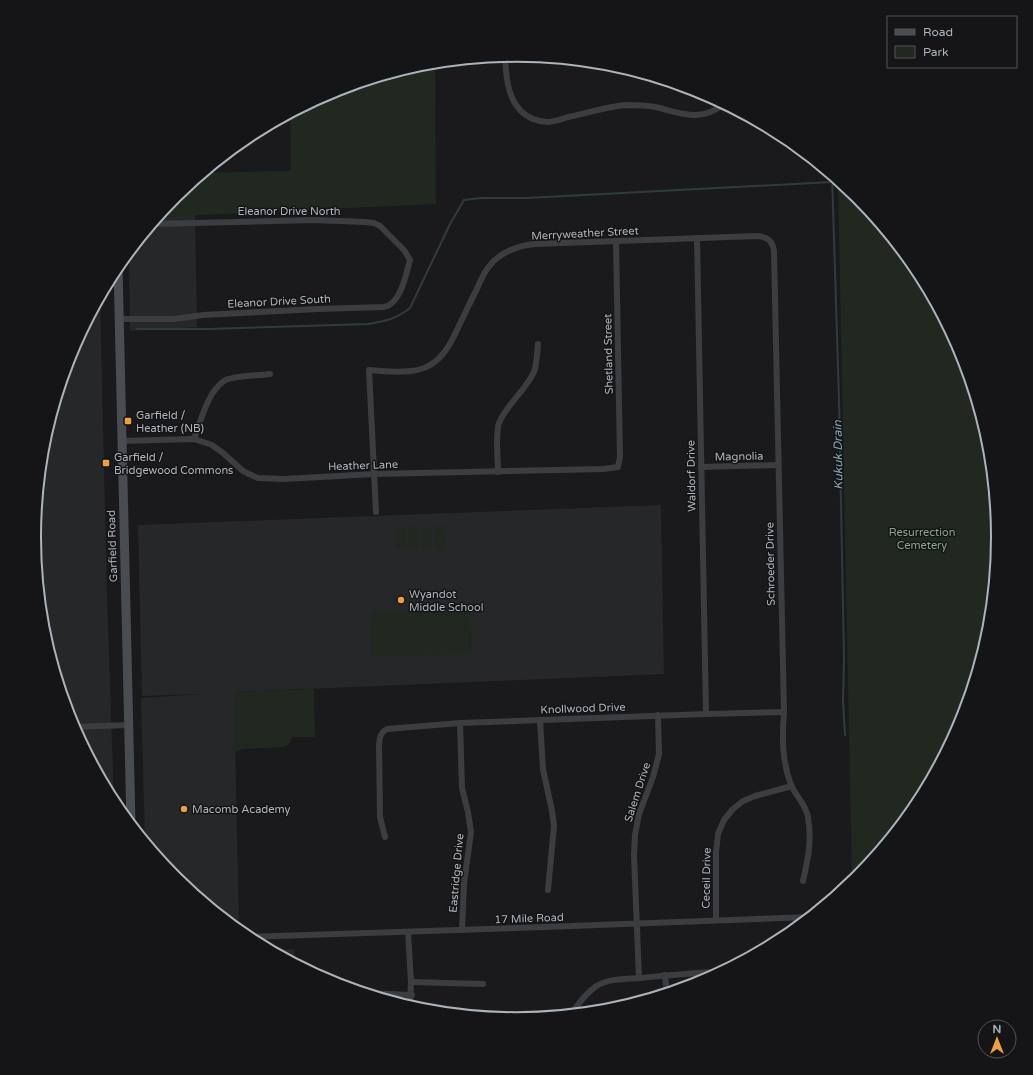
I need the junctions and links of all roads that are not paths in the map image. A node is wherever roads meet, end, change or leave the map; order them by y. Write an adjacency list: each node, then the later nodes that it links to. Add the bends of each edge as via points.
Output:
1 (506, 62): 2 (street, via 512,97 522,112 539,122 550,122 611,107 634,105 654,106 686,115 710,113)
2 (719, 107)
3 (159, 224): 7 (street, Eleanor Drive North, via 314,220 369,222 380,226 404,250)
4 (697, 238): 5 (street, Merryweather Street, via 762,236); 6 (street, Merryweather Street); 18 (street, Waldorf Drive)
5 (770, 240): 16 (street, Schroeder Drive, via 774,252)
6 (616, 241): 17 (street, Shetland Street, via 620,457); 20 (street, Merryweather Street, via 531,245 501,256 491,263 446,351 434,363 418,370 369,370)
7 (410, 260): 11 (street, Eleanor Drive South, via 400,293 389,306 203,315 174,319)
8 (117, 279): 10 (main road, Garfield Road)
9 (114, 284): 10 (street)
10 (118, 284): 11 (main road, Garfield Road)
11 (119, 319): 15 (main road, Garfield Road)
12 (538, 344): 19 (street, via 534,372 499,424)
13 (270, 374): 14 (street, via 224,381 211,394)
14 (194, 439): 15 (street, Heather Lane); 20 (street, Heather Lane, via 212,445 243,472 258,478)
15 (121, 442): 27 (main road, Garfield Road)
16 (778, 465): 18 (street, Magnolia); 22 (street, Schroeder Drive)
17 (618, 467): 19 (street, Heather Lane)
18 (701, 467): 23 (street, Waldorf Drive)
19 (498, 472): 20 (street, Heather Lane)
20 (375, 474): 21 (street)
21 (376, 512)
22 (784, 712): 23 (street, Knollwood Drive); 29 (street, Schroeder Drive, via 784,763)
23 (706, 714): 24 (street, Knollwood Drive)
24 (658, 715): 25 (street, Knollwood Drive); 36 (street, Salem Drive, via 659,754 636,824)
25 (540, 720): 26 (street, Knollwood Drive); 33 (street, via 543,769 554,826)
26 (460, 723): 31 (street, Knollwood Drive, via 392,728 380,734 380,817); 37 (street, Eastridge Drive, via 462,788 471,832 464,884)
27 (128, 725): 28 (street); 30 (main road, Garfield Road)
28 (80, 727)
29 (792, 786): 32 (street, Schroeder Drive, via 808,817 810,849); 35 (street, Ceceil Drive, via 744,801 724,820 718,834 716,852)
30 (130, 814)
31 (385, 837)
32 (803, 881)
33 (548, 890)
34 (804, 916): 35 (street, 17 Mile Road)
35 (716, 920): 36 (street, 17 Mile Road)
36 (636, 923): 37 (street, 17 Mile Road); 42 (street, Salem Drive)
37 (462, 930): 38 (street, 17 Mile Road)
38 (408, 932): 39 (street, 17 Mile Road); 43 (street)
39 (258, 937)
40 (709, 972): 41 (street)
41 (665, 975): 42 (street); 45 (street)
42 (639, 978): 49 (street, via 607,982 596,987)
43 (411, 982): 44 (street); 47 (street)
44 (483, 984)
45 (666, 989)
46 (383, 994): 47 (street)
47 (412, 995): 48 (street)
48 (411, 1001)
49 (575, 1009)

